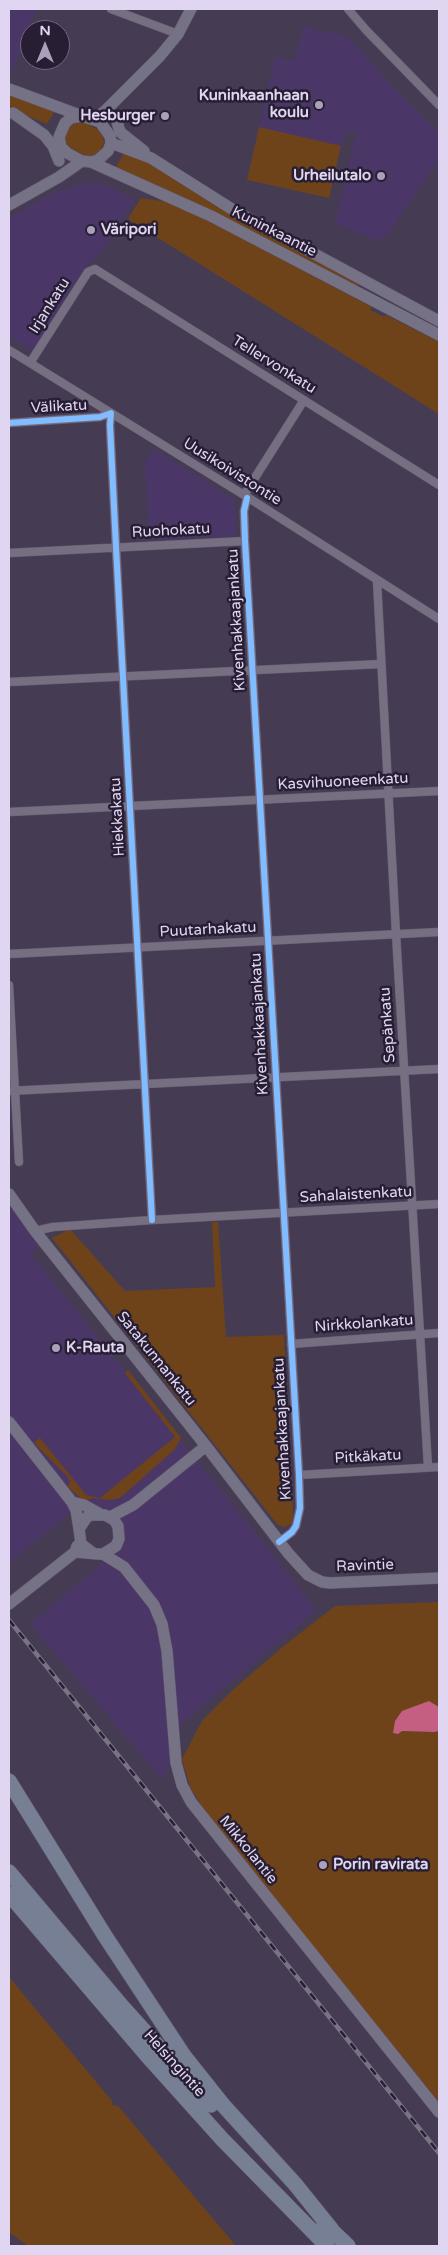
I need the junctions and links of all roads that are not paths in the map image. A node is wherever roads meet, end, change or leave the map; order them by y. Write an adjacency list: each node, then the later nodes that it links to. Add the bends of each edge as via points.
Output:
1 (111, 9): 4 (street)
2 (191, 9): 4 (main road)
3 (348, 9): 7 (street)
4 (178, 34): 6 (main road)
5 (9, 89): 9 (main road)
6 (126, 92): 9 (main road, via 100,115); 10 (main road)
7 (439, 105)
8 (11, 112): 12 (main road, via 48,128); 14 (main road, via 44,135 53,146)
9 (86, 117): 11 (main road, via 100,122); 12 (main road, via 71,118 65,123)
10 (116, 118): 11 (main road); 13 (main road, via 120,132)
11 (111, 140): 13 (main road, Kuninkaantie); 15 (main road, via 104,156)
12 (60, 142): 14 (main road); 15 (main road, via 67,153)
13 (151, 158): 19 (main road, Kuninkaantie, via 235,212)
14 (59, 162): 16 (main road)
15 (86, 162): 16 (main road); 20 (main road, Kuninkaantie, via 211,216)
16 (48, 182): 17 (main road)
17 (9, 205)
18 (95, 268): 22 (street, Irjankatu, via 88,272); 23 (street, Tellervonkatu)
19 (439, 321)
20 (439, 335)
21 (9, 350): 22 (street, Uusikoivistontie)
22 (30, 362): 24 (street, Uusikoivistontie)
23 (304, 400): 26 (street, Tellervonkatu); 27 (street)
24 (111, 413): 25 (street, Välikatu, via 100,417); 27 (street, Uusikoivistontie); 29 (street, Hiekkakatu)
25 (9, 423)
26 (439, 485)
27 (245, 497): 28 (street, Kivenhakkaajankatu); 31 (street, Uusikoivistontie)
28 (245, 541): 29 (street, Ruohokatu); 34 (street, Kivenhakkaajankatu)
29 (116, 547): 30 (street, Ruohokatu); 35 (street, Hiekkakatu)
30 (9, 553)
31 (377, 581): 32 (street, Uusikoivistontie); 33 (street, Sepänkatu)
32 (439, 620)
33 (382, 664): 34 (street); 38 (street, Sepänkatu)
34 (252, 670): 35 (street); 39 (street, Kivenhakkaajankatu)
35 (123, 676): 36 (street); 40 (street, Hiekkakatu)
36 (9, 682)
37 (439, 791): 38 (street, Kasvihuoneenkatu)
38 (389, 793): 39 (street, Kasvihuoneenkatu); 43 (street, Sepänkatu)
39 (259, 799): 40 (street, Kasvihuoneenkatu); 44 (street, Kivenhakkaajankatu)
40 (130, 805): 41 (street, Kasvihuoneenkatu); 45 (street, Hiekkakatu)
41 (9, 812)
42 (439, 932): 43 (street, Puutarhakatu)
43 (396, 934): 44 (street, Puutarhakatu); 49 (street, Sepänkatu)
44 (267, 940): 45 (street, Puutarhakatu); 50 (street, Kivenhakkaajankatu)
45 (137, 948): 46 (street, Puutarhakatu); 51 (street, Hiekkakatu)
46 (9, 954)
47 (9, 986): 52 (street)
48 (439, 1069): 49 (street)
49 (404, 1071): 50 (street); 56 (street, Sepänkatu)
50 (276, 1077): 51 (street); 57 (street, Kivenhakkaajankatu)
51 (146, 1084): 52 (street); 58 (street, Hiekkakatu)
52 (12, 1091): 53 (street)
53 (19, 1162)
54 (9, 1194): 59 (main road, Satakunnankatu)
55 (439, 1204): 56 (street, Sahalaistenkatu)
56 (412, 1206): 57 (street, Sahalaistenkatu); 61 (street, Sepänkatu)
57 (282, 1212): 58 (street, Sahalaistenkatu); 62 (street, Kivenhakkaajankatu)
58 (152, 1220): 59 (street, Sahalaistenkatu)
59 (35, 1231): 64 (main road, Satakunnankatu)
60 (439, 1333): 61 (street, Nirkkolankatu)
61 (419, 1334): 62 (street, Nirkkolankatu); 65 (street, Sepänkatu)
62 (291, 1344): 67 (street, Kivenhakkaajankatu)
63 (9, 1422): 68 (main road)
64 (206, 1446): 69 (main road, via 133,1505); 72 (main road, Satakunnankatu)
65 (428, 1467): 66 (street, Pitkäkatu); 67 (street, Pitkäkatu)
66 (439, 1467)
67 (299, 1475): 72 (street, Kivenhakkaajankatu, via 300,1508 296,1526)
68 (72, 1502): 69 (main road); 70 (main road)
69 (109, 1519): 70 (main road, via 87,1517); 71 (main road)
70 (79, 1533): 73 (main road); 74 (main road, via 84,1547)
71 (119, 1540): 74 (main road, via 110,1551); 75 (main road)
72 (280, 1542): 76 (main road, Ravintie, via 302,1569 322,1582)
73 (75, 1552): 74 (main road); 77 (main road)
74 (98, 1554): 75 (main road)
75 (124, 1567): 81 (main road, Mikkolantie, via 154,1605 162,1624 174,1749 186,1794 201,1817)
76 (439, 1578)
77 (9, 1604)
78 (9, 1782): 82 (highway, via 184,2056)
79 (9, 1872): 82 (highway, Helsingintie, via 158,2047)
80 (9, 1894): 83 (highway, Helsingintie, via 78,1977 229,2146)
81 (439, 2112)
82 (332, 2230): 84 (highway, Helsingintie)
83 (327, 2246)
84 (348, 2246)

